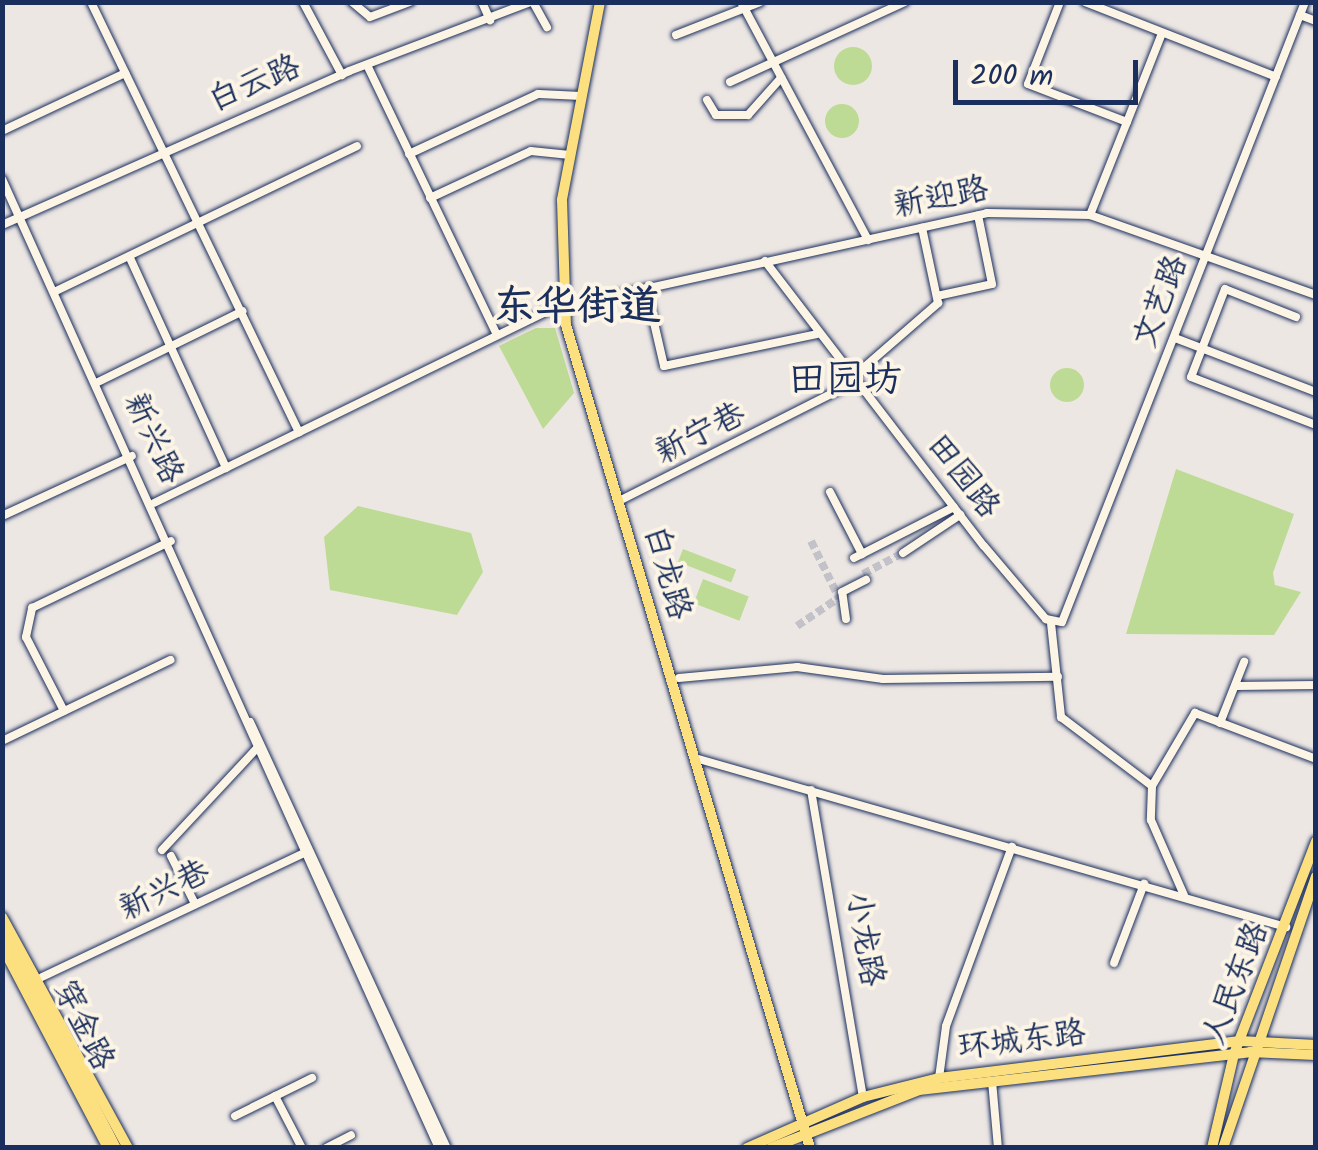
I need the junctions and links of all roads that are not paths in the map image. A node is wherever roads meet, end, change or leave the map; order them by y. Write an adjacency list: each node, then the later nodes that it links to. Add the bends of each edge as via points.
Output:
1 (91, 2): 22 (street)
2 (304, 2): 23 (street)
3 (352, 2): 4 (street, via 370,17)
4 (410, 2)
5 (482, 2): 15 (street)
6 (532, 2): 15 (street, 白云路); 17 (street)
7 (603, 2): 27 (main road, 白龙路); 51 (main road, 白龙路, via 569,201)
8 (760, 2): 13 (street)
9 (904, 2): 20 (street)
10 (1060, 2): 29 (street, via 1028,84)
11 (1305, 2): 14 (street, 文艺路)
12 (1087, 3): 18 (street)
13 (743, 6): 19 (street); 20 (street)
14 (1300, 15): 16 (street); 24 (street, 文艺路)
15 (490, 20): 21 (street, 白云路)
16 (1316, 21)
17 (547, 27)
18 (1162, 33): 24 (street); 29 (street)
19 (676, 36)
20 (770, 61): 25 (street); 26 (street)
21 (368, 67): 23 (street, 白云路); 33 (street)
22 (125, 73): 30 (street); 32 (street)
23 (342, 75): 32 (street, 白云路)
24 (1276, 77): 44 (street, 文艺路)
25 (782, 78): 28 (street, via 748,115 716,115); 43 (street)
26 (730, 82)
27 (582, 96): 33 (street, via 538,94); 34 (main road, 白龙路)
28 (707, 100)
29 (1128, 122): 38 (street)
30 (2, 131)
31 (357, 146): 40 (street)
32 (164, 151): 39 (street, 白云路); 40 (street)
33 (409, 154): 36 (street)
34 (570, 154): 36 (street, via 531,151); 51 (main road, 白龙路)
35 (2, 179): 39 (street, 新兴路)
36 (430, 198): 55 (street)
37 (978, 215): 38 (street, 新迎路); 42 (street, 新迎路); 50 (street, via 992,284)
38 (1090, 215): 44 (street, 新迎路)
39 (22, 216): 41 (street, 白云路); 48 (street, 新兴路)
40 (200, 223): 45 (street); 52 (street)
41 (2, 226)
42 (922, 228): 43 (street, 新迎路); 50 (street)
43 (868, 240): 46 (street, 新迎路)
44 (1208, 254): 49 (street, 新迎路); 56 (street, 文艺路)
45 (130, 258): 48 (street); 57 (street)
46 (765, 262): 47 (street, 新迎路); 54 (street, 田园路)
47 (646, 288): 51 (street, 新迎路); 54 (street, via 664,366)
48 (56, 291): 60 (street, 新兴路)
49 (1316, 295)
50 (937, 296): 59 (street, 新宁巷, via 911,331)
51 (567, 306): 55 (street, 新迎路); 67 (main road, 白龙路)
52 (243, 312): 57 (street); 63 (street)
53 (1296, 317): 58 (street, via 1225,290)
54 (817, 334): 59 (street, 田园路)
55 (497, 335): 63 (street, 新迎路)
56 (1176, 338): 58 (street); 76 (street, 文艺路, via 1067,618)
57 (170, 348): 60 (street); 65 (street)
58 (1202, 348): 61 (street); 62 (street, via 1191,377)
59 (855, 379): 67 (street, 新宁巷); 69 (street, 田园路)
60 (98, 382): 64 (street, 新兴路)
61 (1316, 392)
62 (1316, 425)
63 (299, 432): 65 (street, 新迎路)
64 (132, 456): 68 (street, 新兴路); 70 (street)
65 (226, 468): 68 (street, 新迎路)
66 (830, 492): 69 (street, via 858,556)
67 (622, 500): 80 (main road, 白龙路); 88 (main road, 白龙路)
68 (154, 503): 72 (street, 新兴路)
69 (954, 507): 71 (street, 田园路)
70 (2, 516)
71 (960, 516): 73 (street); 76 (street, 田园路)
72 (171, 541): 83 (street, via 32,608 26,638); 84 (street, 新兴路)
73 (902, 553)
74 (866, 580): 75 (street, via 842,592)
75 (846, 619)
76 (1052, 622): 79 (street)
77 (170, 660): 83 (street)
78 (1244, 662): 82 (street)
79 (1058, 676): 80 (street, via 884,679 797,667); 90 (street, via 1066,726)
80 (679, 678): 88 (main road, 白龙路)
81 (1316, 685): 82 (street)
82 (1236, 686): 85 (street)
83 (64, 712): 86 (street)
84 (250, 722): 87 (street, 新兴路); 95 (street, 新兴路)
85 (1220, 723): 89 (street); 90 (street, via 1195,713)
86 (2, 741)
87 (258, 747): 94 (street); 95 (street, 新兴路)
88 (698, 759): 91 (street); 119 (main road, 白龙路)
89 (1316, 759)
90 (1152, 786): 100 (street, via 1150,820)
91 (811, 790): 93 (street); 117 (street, 小龙路)
92 (1316, 841): 103 (main road, 人民东路)
93 (1012, 847): 98 (street); 114 (street, via 946,1026)
94 (162, 850)
95 (307, 851): 101 (street, 新兴巷); 126 (street, 新兴路); 127 (street, 新兴路)
96 (171, 856): 101 (street)
97 (1316, 876): 99 (main road, 人民东路)
98 (1144, 884): 100 (street); 106 (street)
99 (1313, 892): 110 (main road, 人民东路)
100 (1184, 895): 103 (street)
101 (195, 904): 107 (street, 新兴巷)
102 (2, 917): 107 (main road)
103 (1286, 927): 108 (main road, 人民东路)
104 (2, 928): 122 (main road, 穿金路)
105 (2, 946): 121 (main road, 穿金路)
106 (1114, 964)
107 (42, 977): 123 (main road)
108 (1240, 1041): 110 (main road, 环城东路); 111 (main road, 人民东路); 114 (main road, 环城东路)
109 (1316, 1045): 110 (main road, 环城东路)
110 (1252, 1046): 111 (main road, 环城东路); 112 (main road, 环城东路); 133 (main road, 人民东路)
111 (1234, 1054): 115 (main road, 环城东路); 132 (main road, 人民东路)
112 (1316, 1056)
113 (312, 1078): 116 (street)
114 (939, 1078): 117 (main road, 环城东路)
115 (992, 1081): 119 (main road, 环城东路, via 919,1090); 131 (street)
116 (275, 1096): 118 (street); 124 (street)
117 (864, 1097): 119 (main road, 环城东路)
118 (235, 1116)
119 (807, 1125): 128 (main road, 环城东路); 129 (main road, 环城东路); 130 (main road, 白龙路)
120 (350, 1135): 125 (street)
121 (108, 1148)
122 (116, 1148)
123 (128, 1148)
124 (302, 1148)
125 (326, 1148)
126 (439, 1148)
127 (447, 1148)
128 (747, 1148)
129 (771, 1148)
130 (813, 1148)
131 (998, 1148)
132 (1212, 1148)
133 (1222, 1148)

